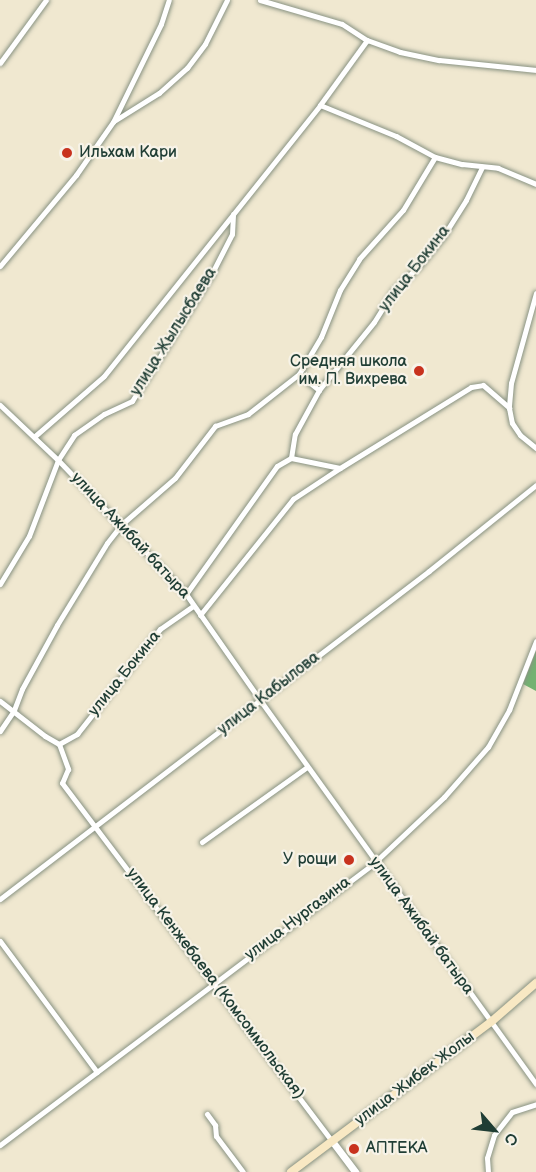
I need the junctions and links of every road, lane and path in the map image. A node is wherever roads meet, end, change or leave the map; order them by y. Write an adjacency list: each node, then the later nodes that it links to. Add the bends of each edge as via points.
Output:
1 (46, 0): 6 (street)
2 (169, 0): 9 (street)
3 (227, 0): 9 (street, via 210,36 187,68 159,93)
4 (260, 0): 5 (street, via 342,24)
5 (367, 40): 7 (street, via 429,58); 8 (street, улица Жылысбаева)
6 (0, 63)
7 (536, 70)
8 (320, 105): 10 (street, via 396,136); 13 (street, улица Жылысбаева)
9 (113, 122): 14 (street, via 62,192)
10 (435, 157): 11 (street); 16 (street, via 403,210 359,259)
11 (482, 167): 12 (street, via 498,168); 17 (street, улица Бокина, via 444,235 393,291 374,322)
12 (536, 184)
13 (233, 212): 20 (street, улица Жылысбаева, via 104,376); 23 (street, улица Жылысбаева, via 232,234 211,275 132,401 74,435)
14 (0, 266)
15 (536, 292): 19 (street, via 511,382)
16 (299, 374): 17 (street); 26 (street, via 245,415 215,426 175,478)
17 (319, 390): 22 (street, улица Бокина, via 295,434)
18 (0, 405): 20 (street, улица Ажибай батыра)
19 (509, 408): 21 (street, via 519,435); 24 (street, via 483,385 471,387)
20 (35, 436): 23 (street, улица Ажибай батыра)
21 (536, 448)
22 (291, 458): 24 (street); 28 (street, via 277,466 261,486)
23 (58, 460): 26 (street, улица Ажибай батыра); 27 (street, улица Жылысбаева, via 29,536)
24 (340, 468): 30 (street, via 293,499)
25 (536, 485): 33 (street, улица Кабылова)
26 (122, 524): 28 (street, улица Ажибай батыра); 34 (street, via 57,625)
27 (0, 584)
28 (186, 594): 29 (street, улица Ажибай батыра)
29 (193, 606): 30 (street, улица Ажибай батыра); 36 (street, улица Бокина, via 160,629 77,734)
30 (200, 615): 33 (street, улица Ажибай батыра)
31 (536, 641): 40 (street, улица Нургазина, via 509,710 488,747 444,797)
32 (0, 700): 34 (street)
33 (260, 700): 37 (street, улица Ажибай батыра); 38 (street, улица Кабылова)
34 (14, 710): 35 (street); 36 (street)
35 (0, 731)
36 (59, 744): 38 (street, улица Кенжебаева (Комсоммольская), via 68,768 62,783)
37 (307, 767): 39 (street); 40 (street, улица Ажибай батыра)
38 (96, 827): 41 (street, улица Кабылова); 43 (street, улица Кенжебаева (Комсоммольская))
39 (202, 842)
40 (375, 862): 43 (street, улица Нургазина); 45 (street, улица Ажибай батыра)
41 (0, 899)
42 (0, 942): 46 (street)
43 (214, 982): 46 (street, улица Нургазина); 50 (street, улица Кенжебаева (Комсоммольская))
44 (536, 983): 45 (main road, улица Жибек Жолы)
45 (492, 1022): 47 (street, улица Ажибай батыра); 50 (main road, улица Жибек Жолы)
46 (97, 1072): 51 (street, улица Нургазина)
47 (536, 1084)
48 (536, 1104): 55 (street, via 512,1112 494,1135 487,1158)
49 (207, 1114): 52 (street, via 215,1125 216,1136)
50 (332, 1141): 53 (main road, улица Жибек Жолы); 54 (street)
51 (0, 1145)
52 (243, 1172)
53 (291, 1172)
54 (355, 1172)
55 (489, 1172)

